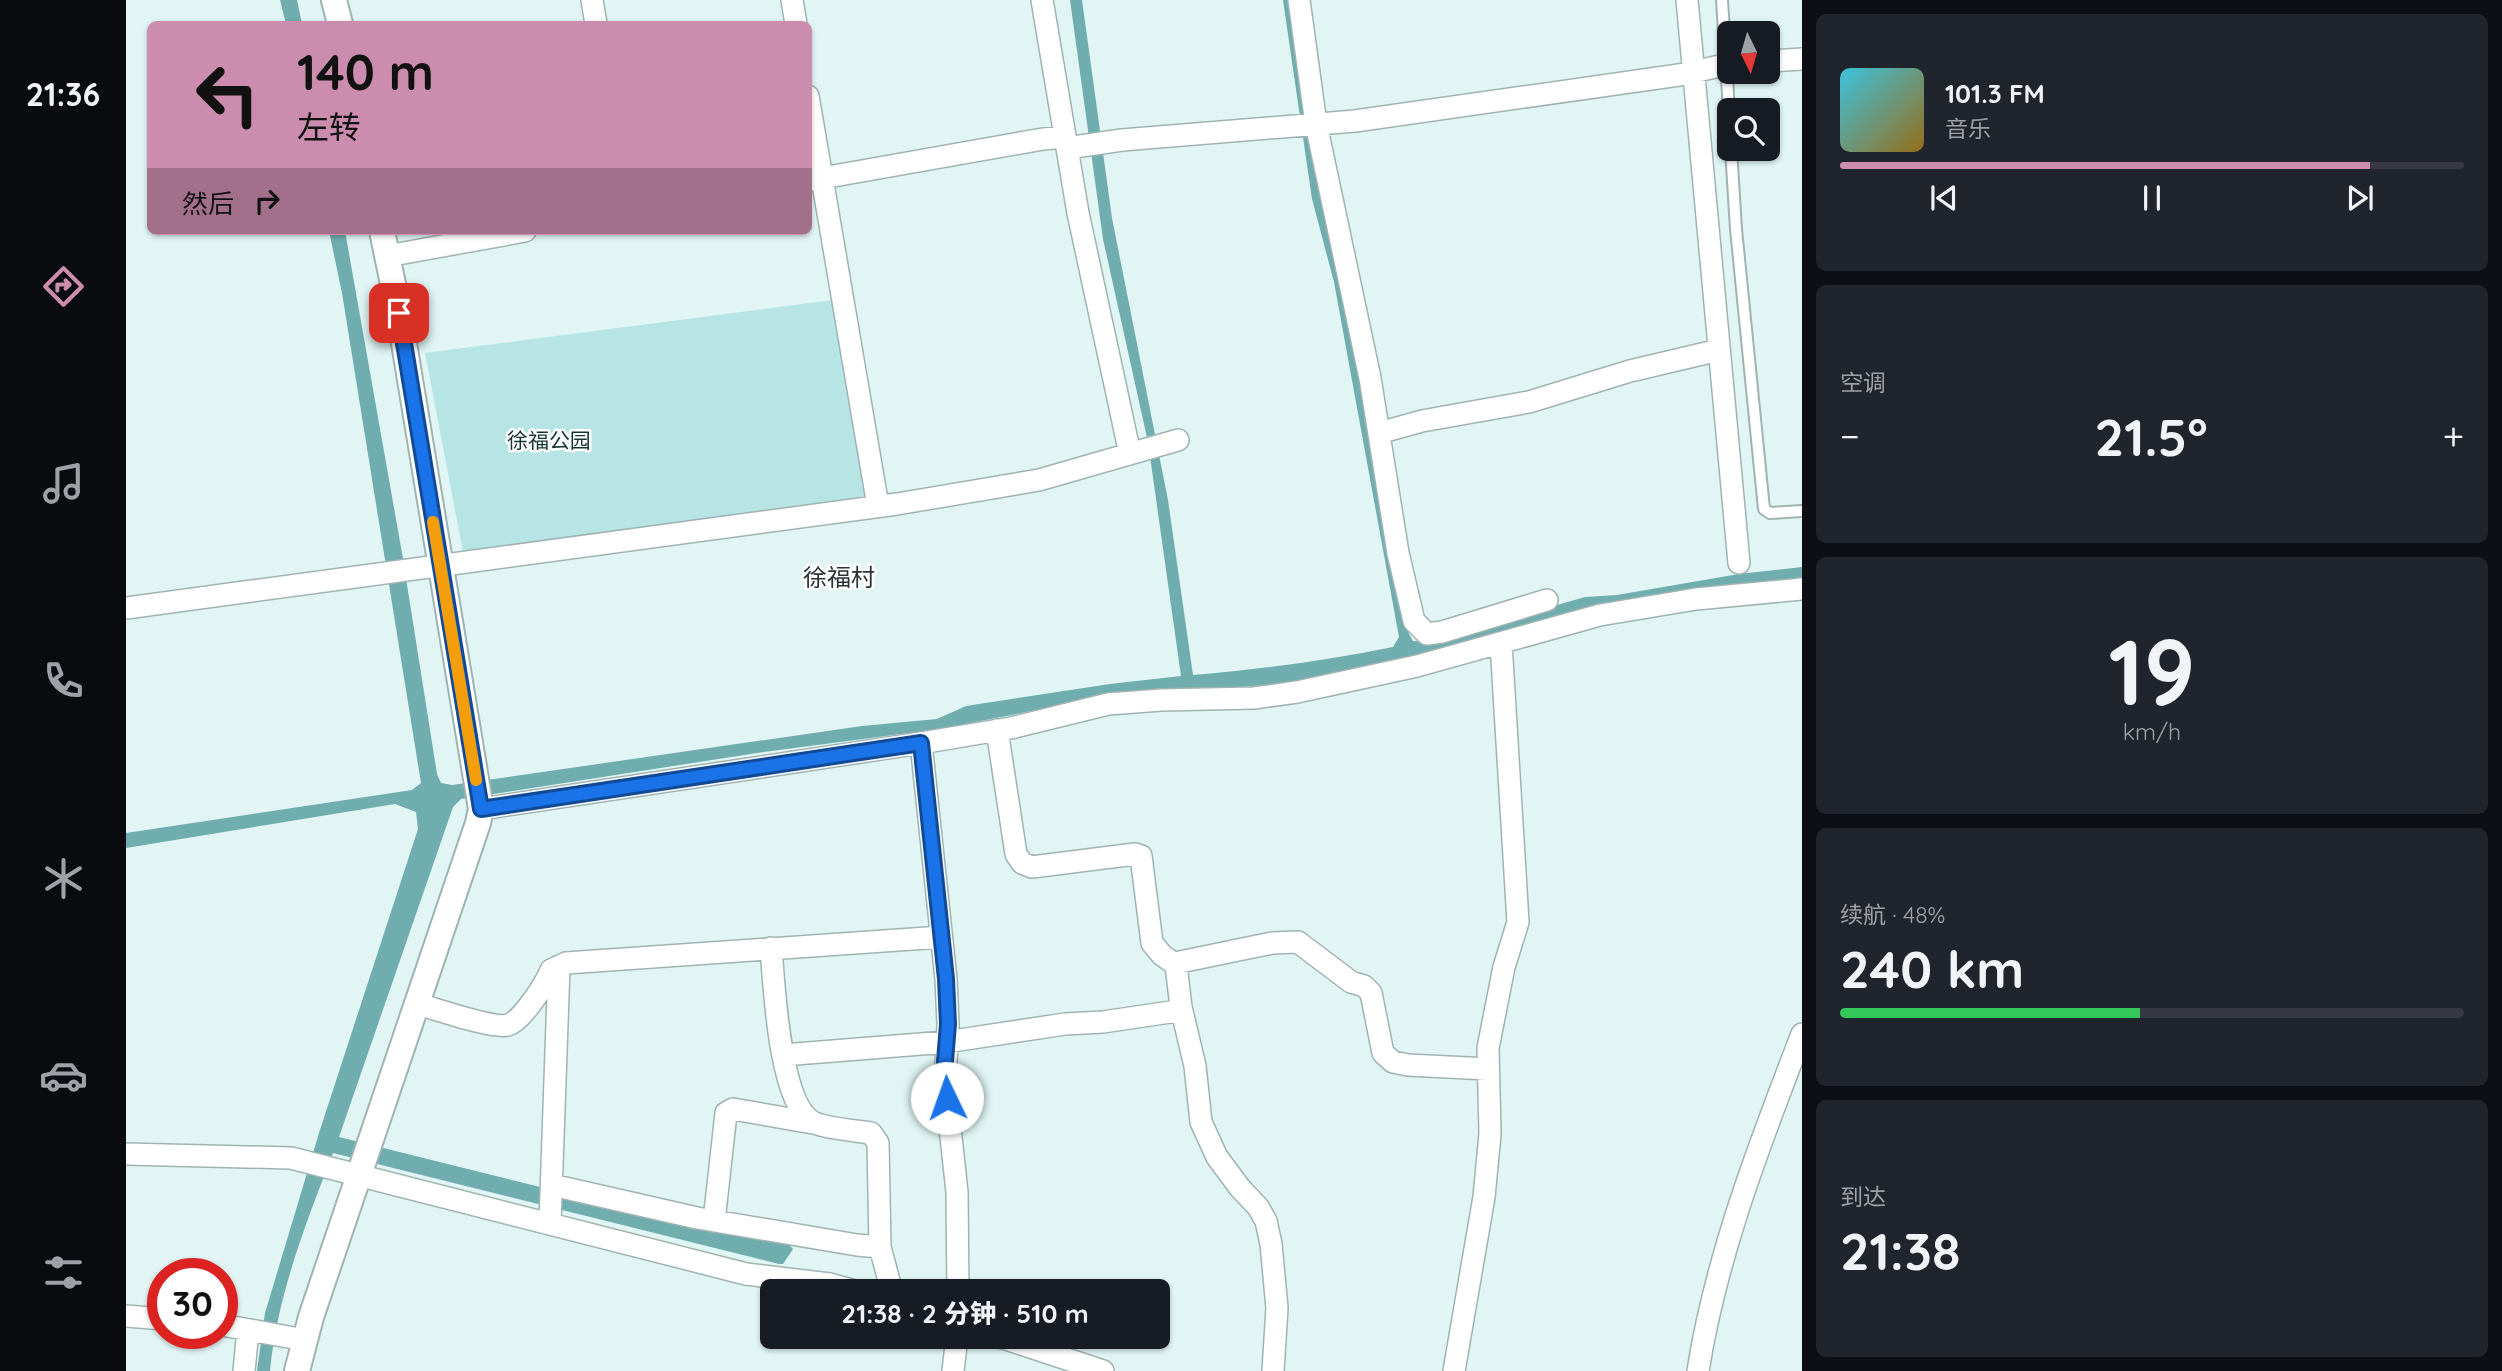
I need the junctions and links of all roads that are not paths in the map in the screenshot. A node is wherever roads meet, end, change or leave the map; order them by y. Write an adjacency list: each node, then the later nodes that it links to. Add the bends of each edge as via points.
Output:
1 (334, 0): 8 (street)
2 (592, 0): 9 (street)
3 (792, 0): 10 (street)
4 (1042, 0): 18 (street)
5 (1298, 0): 16 (street)
6 (1687, 0): 15 (street)
7 (1722, 0): 11 (lane)
8 (339, 21)
9 (596, 21)
10 (796, 21)
11 (1724, 21)
12 (1802, 59): 13 (street)
13 (1780, 60)
14 (1717, 67): 15 (street)
15 (1694, 72): 16 (street); 24 (street)
16 (1316, 124): 18 (street); 25 (street)
17 (812, 138): 20 (street)
18 (1066, 142): 20 (street); 27 (street)
19 (1732, 161): 29 (lane, via 1764,509 1770,513)
20 (816, 179): 28 (street)
21 (383, 235): 23 (street)
22 (503, 235): 23 (street)
23 (387, 256): 31 (street)
24 (1719, 350): 25 (street, via 1529,402); 30 (street)
25 (1379, 433): 33 (street, via 1414,621 1427,634)
26 (1178, 440): 27 (street)
27 (1130, 454): 28 (street, via 1039,480)
28 (878, 506): 31 (street)
29 (1802, 511)
30 (1739, 563)
31 (440, 565): 34 (street); 38 (street)
32 (1802, 589): 35 (street, via 1696,599 1600,615)
33 (1547, 600)
34 (126, 608)
35 (1501, 643): 36 (street, via 1297,692 1108,704); 48 (street, via 1518,922 1495,1007)
36 (997, 730): 37 (street); 41 (street, via 1016,853 1022,863 1032,867 1141,856 1152,943)
37 (921, 743): 38 (street); 39 (street)
38 (481, 809): 43 (street)
39 (941, 937): 40 (street); 45 (street)
40 (771, 948): 42 (street); 47 (street)
41 (1176, 965): 44 (street); 48 (street, via 1272,943 1298,942 1371,993 1383,1053 1393,1062)
42 (559, 966): 43 (street, via 551,970 516,1021 506,1026); 52 (street)
43 (418, 1004): 51 (street)
44 (1181, 1007): 45 (street); 70 (street, via 1195,1066 1201,1122 1217,1157 1266,1222 1277,1308)
45 (946, 1042): 47 (street); 58 (street)
46 (1800, 1047): 72 (street, via 1749,1171 1706,1321)
47 (783, 1055): 49 (street, via 792,1089)
48 (1488, 1069): 71 (street, via 1490,1134 1484,1198)
49 (813, 1122): 53 (street, via 733,1109 726,1112); 55 (street, via 871,1133 878,1143)
50 (126, 1154): 51 (street, via 290,1158)
51 (361, 1175): 54 (street); 63 (street)
52 (552, 1185): 53 (street); 54 (street)
53 (714, 1221): 55 (street)
54 (550, 1223): 56 (street, via 747,1274)
55 (880, 1247): 57 (street)
56 (788, 1279)
57 (889, 1279)
58 (958, 1279)
59 (126, 1315): 60 (street)
60 (147, 1317)
61 (238, 1328): 62 (street)
62 (248, 1330): 63 (street); 66 (street)
63 (305, 1339): 67 (street)
64 (956, 1349): 68 (street)
65 (1036, 1349): 69 (street)
66 (244, 1371)
67 (297, 1371)
68 (953, 1371)
69 (1103, 1371)
70 (1273, 1371)
71 (1454, 1371)
72 (1698, 1371)

